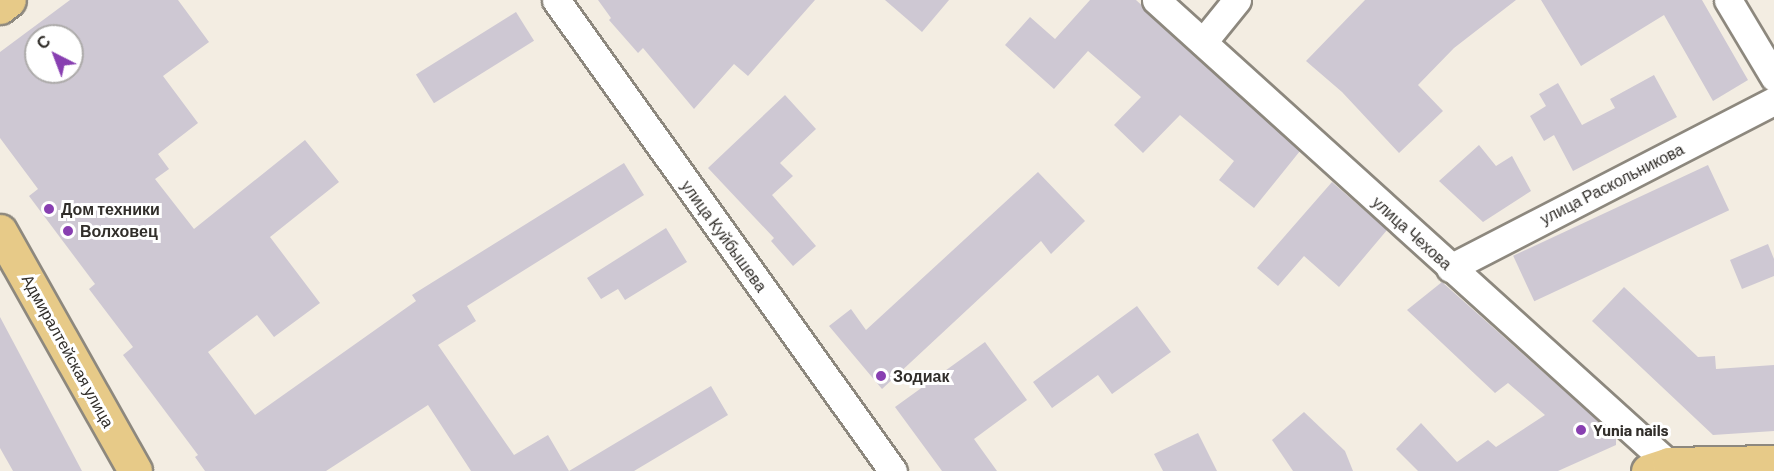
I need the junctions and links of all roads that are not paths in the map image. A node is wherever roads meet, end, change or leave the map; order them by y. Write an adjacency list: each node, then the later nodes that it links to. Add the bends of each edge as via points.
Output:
1 (9, 0): 6 (main road)
2 (556, 0): 16 (street, улица Куйбышева)
3 (1156, 0): 7 (street, улица Чехова)
4 (1237, 0): 7 (street)
5 (1728, 0): 8 (street)
6 (0, 7)
7 (1203, 42): 12 (street, улица Чехова)
8 (1774, 77)
9 (1774, 101): 12 (street, улица Раскольникова)
10 (0, 231): 11 (main road, Адмиралтейская улица)
11 (8, 263): 15 (main road, Адмиралтейская улица)
12 (1450, 268): 14 (street, улица Чехова)
13 (1774, 462): 14 (main road)
14 (1658, 467)
15 (135, 471)
16 (893, 471)

